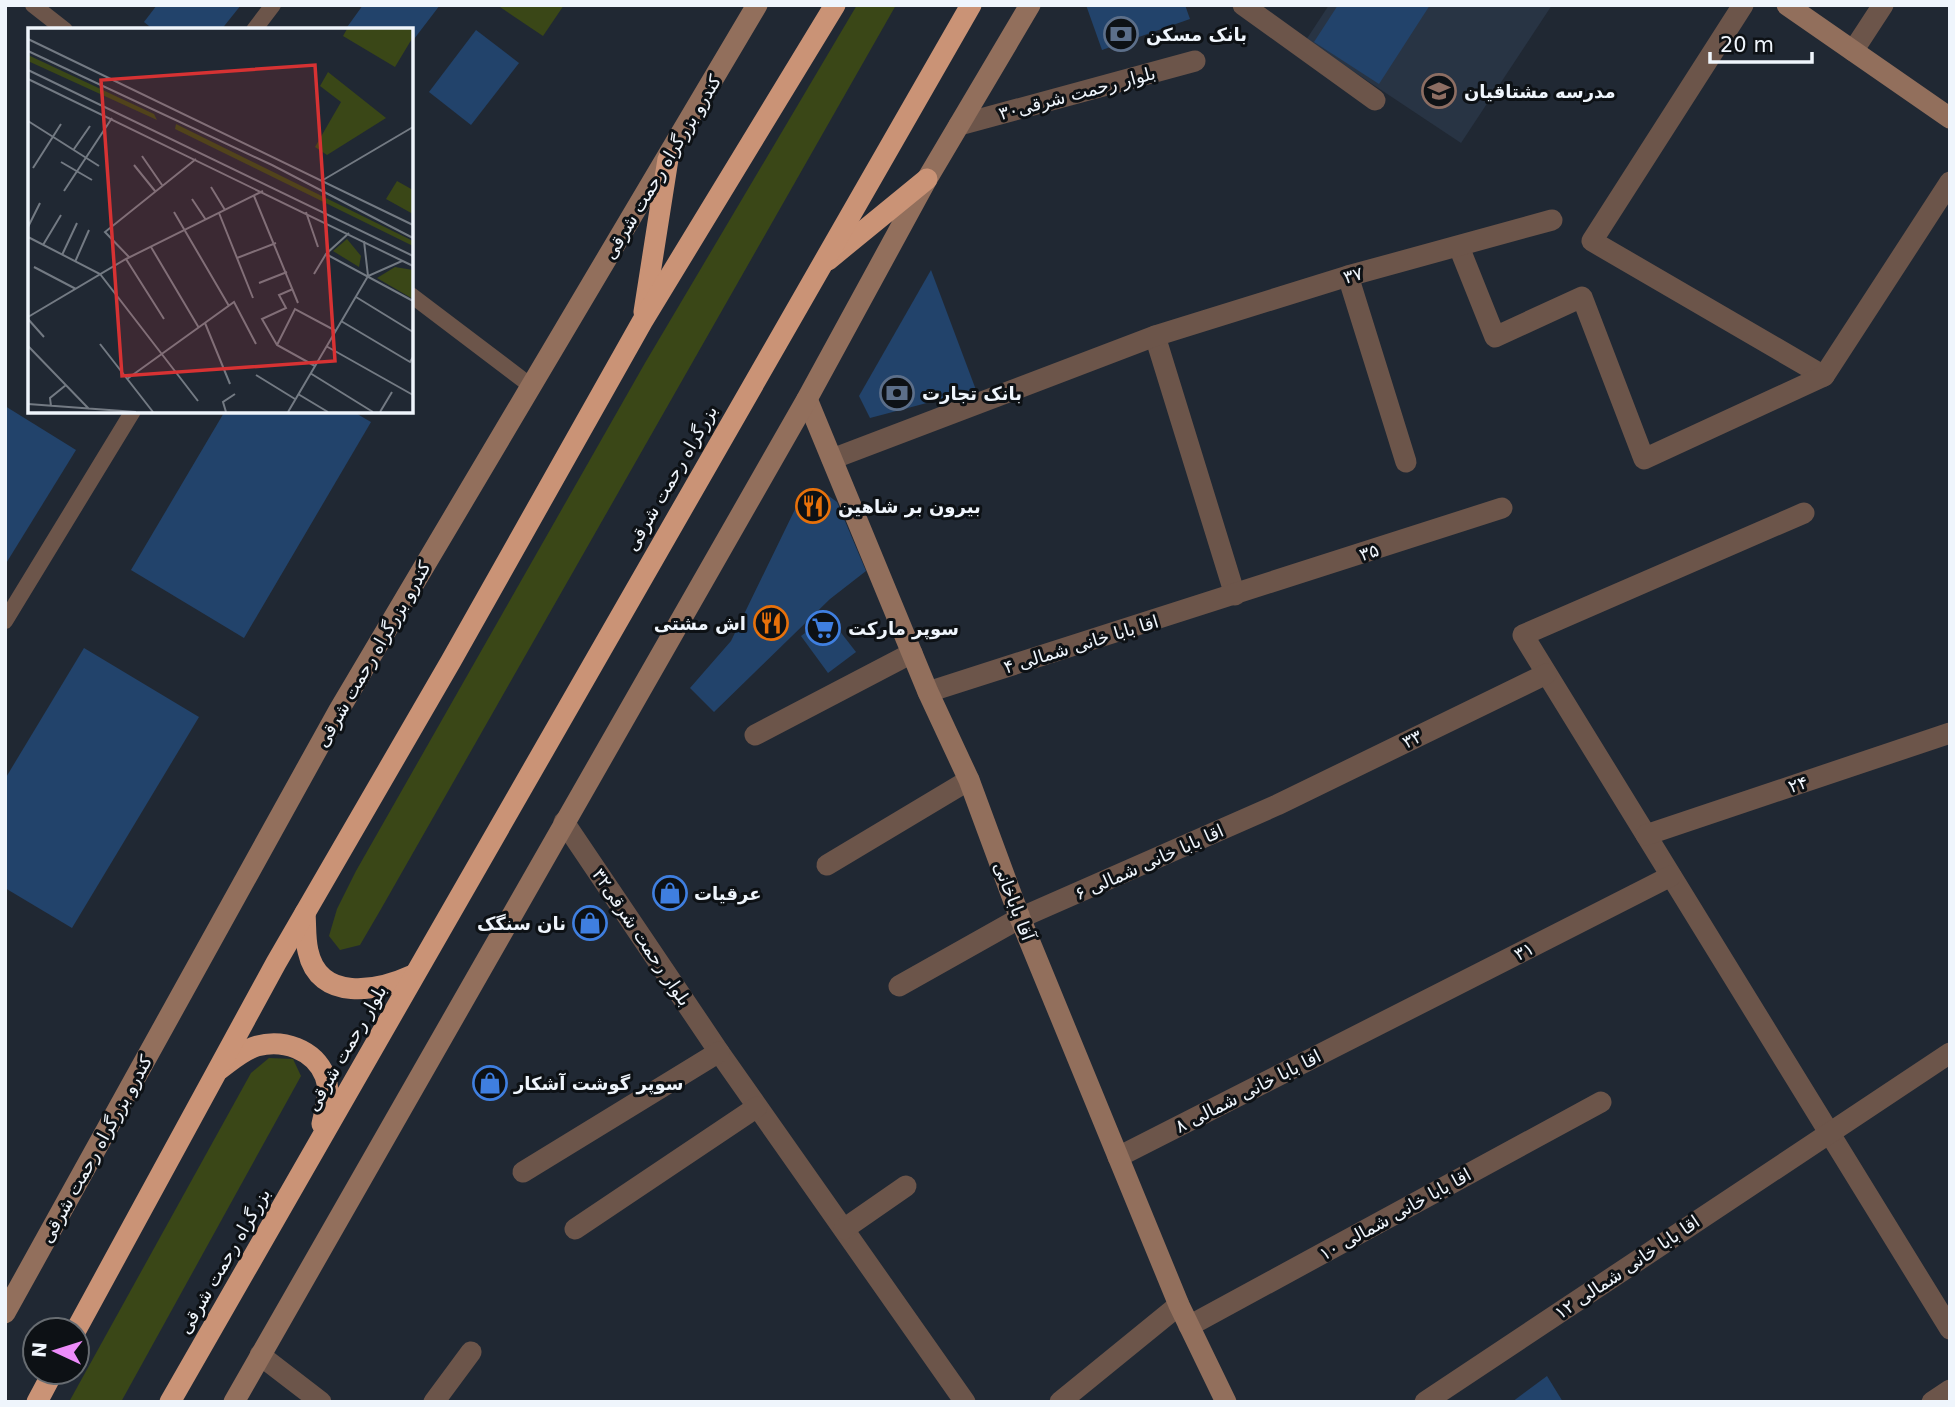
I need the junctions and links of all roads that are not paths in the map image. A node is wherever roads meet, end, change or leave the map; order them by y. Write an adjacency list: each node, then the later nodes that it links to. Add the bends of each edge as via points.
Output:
1 (33, 5): 11 (lane)
2 (273, 5): 12 (lane)
3 (757, 5): 18 (main road, کندرو بزرگراه رحمت شرقی)
4 (835, 5): 26 (highway)
5 (971, 5): 23 (highway, بزرگراه رحمت شرقی)
6 (1030, 5): 17 (main road)
7 (1743, 5): 28 (street, via 1592,241)
8 (1787, 5): 13 (main road)
9 (1883, 5): 13 (street)
10 (1245, 6): 15 (street)
11 (62, 28)
12 (256, 28)
13 (1853, 51): 16 (main road)
14 (1195, 61): 17 (street, بلوار رحمت شرقی۳۰)
15 (1375, 100)
16 (1950, 118)
17 (959, 125): 19 (main road)
18 (668, 159): 26 (highway); 29 (main road, کندرو بزرگراه رحمت شرقی)
19 (928, 179): 23 (highway); 30 (main road)
20 (1950, 182): 28 (street)
21 (1552, 220): 22 (street, ۳۷)
22 (1459, 247): 24 (street, ۳۷); 28 (street, via 1494,337 1582,297 1644,459)
23 (818, 268): 51 (highway, بزرگراه رحمت شرقی)
24 (1348, 276): 27 (street, ۳۷); 33 (street)
25 (413, 297): 29 (lane)
26 (642, 322): 49 (highway)
27 (1155, 336): 32 (street, ۳۷); 36 (street)
28 (1824, 376)
29 (531, 386): 67 (main road, کندرو بزرگراه رحمت شرقی, via 339,710)
30 (807, 399): 32 (main road, آقا باباخانی); 45 (main road)
31 (132, 413): 37 (lane)
32 (832, 459): 38 (main road, آقا باباخانی)
33 (1406, 462)
34 (1502, 508): 36 (street, ۳۵)
35 (1804, 513): 39 (street, via 1522,635)
36 (1235, 595): 40 (street, ۴ اقا بابا خانی شمالی)
37 (5, 621)
38 (912, 653): 40 (main road, آقا باباخانی); 42 (street)
39 (1546, 674): 44 (street, ۳۳); 46 (street)
40 (928, 692): 43 (main road, آقا باباخانی)
41 (1950, 733): 46 (street, ۲۴)
42 (755, 735)
43 (969, 780): 47 (street); 50 (main road, آقا باباخانی)
44 (1277, 805): 50 (street, ۶ اقا بابا خانی شمالی)
45 (564, 822): 54 (street, بلوار رحمت شرقی۳۲); 72 (main road)
46 (1646, 835): 48 (street)
47 (827, 865)
48 (1671, 877): 53 (street, ۳۱); 59 (street)
49 (305, 913): 51 (highway, via 308,953 329,982 345,989 377,989); 56 (highway)
50 (1020, 918): 52 (street, ۶ اقا بابا خانی شمالی); 61 (main road, آقا باباخانی)
51 (413, 975): 60 (highway, بلوار رحمت شرقی)
52 (899, 986)
53 (1378, 1026): 61 (street, ۸ اقا بابا خانی شمالی)
54 (719, 1052): 58 (street, بلوار رحمت شرقی۳۲); 62 (street)
55 (1950, 1053): 59 (street, ۱۲ اقا بابا خانی شمالی)
56 (217, 1072): 60 (highway, via 254,1047 271,1043 304,1051 325,1077 327,1101); 68 (highway)
57 (1601, 1102): 69 (street, ۱۰ اقا بابا خانی شمالی)
58 (757, 1107): 64 (street); 65 (street, بلوار رحمت شرقی۳۲)
59 (1829, 1132): 70 (street); 83 (street, ۱۲ اقا بابا خانی شمالی)
60 (317, 1144): 76 (highway, بزرگراه رحمت شرقی)
61 (1118, 1157): 66 (main road, آقا باباخانی)
62 (523, 1172)
63 (906, 1186): 65 (street)
64 (575, 1229)
65 (845, 1229): 80 (street, بلوار رحمت شرقی۳۲)
66 (1179, 1305): 69 (main road, آقا باباخانی); 81 (street)
67 (5, 1313)
68 (84, 1316)
69 (1189, 1326): 82 (main road, آقا باباخانی)
70 (1950, 1329)
71 (471, 1352): 79 (street)
72 (260, 1355): 77 (main road); 78 (street)
73 (46, 1386): 75 (highway)
74 (1950, 1390): 84 (street)
75 (37, 1402)
76 (170, 1402)
77 (234, 1402)
78 (321, 1402)
79 (434, 1402)
80 (965, 1402)
81 (1060, 1402)
82 (1226, 1402)
83 (1425, 1402)
84 (1932, 1402)

